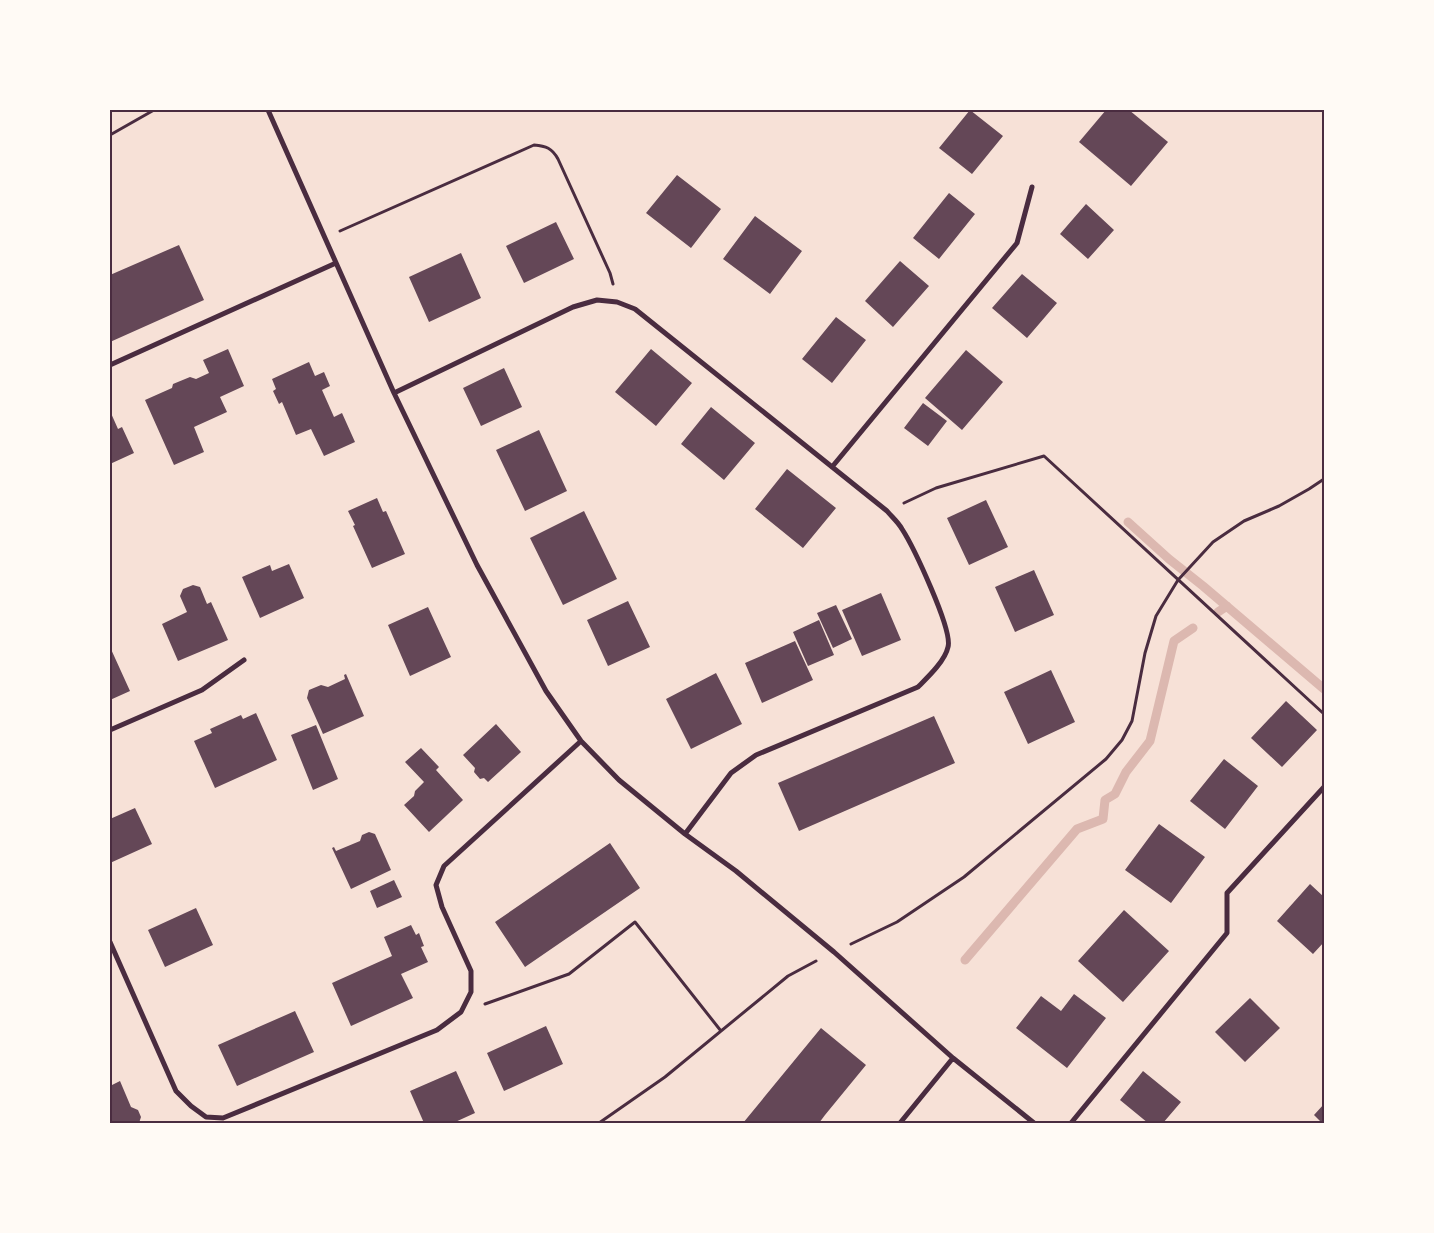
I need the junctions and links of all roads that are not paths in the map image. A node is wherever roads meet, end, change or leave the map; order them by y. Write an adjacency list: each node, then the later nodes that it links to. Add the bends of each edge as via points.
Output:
1 (268, 110): 3 (street)
2 (1032, 187): 6 (street, via 1017,243)
3 (336, 263): 4 (street); 5 (street)
4 (110, 365)
5 (394, 393): 6 (street, via 573,307 598,300 617,302 635,309); 9 (street, via 477,566 546,692)
6 (832, 467): 11 (street, via 902,527 944,621 949,647 938,667 918,687 756,755 731,773)
7 (244, 660): 8 (street, via 202,690)
8 (110, 730)
9 (581, 741): 11 (street, via 619,780); 12 (street, via 444,866 436,885 442,907 471,971 471,992 461,1012 437,1030 232,1115 206,1117 176,1091)
10 (1324, 787): 16 (street, via 1227,894 1227,933)
11 (685, 834): 13 (street, via 736,871 834,952)
12 (110, 942)
13 (953, 1058): 14 (street); 15 (street)
14 (900, 1123)
15 (1034, 1123)
16 (1071, 1123)

